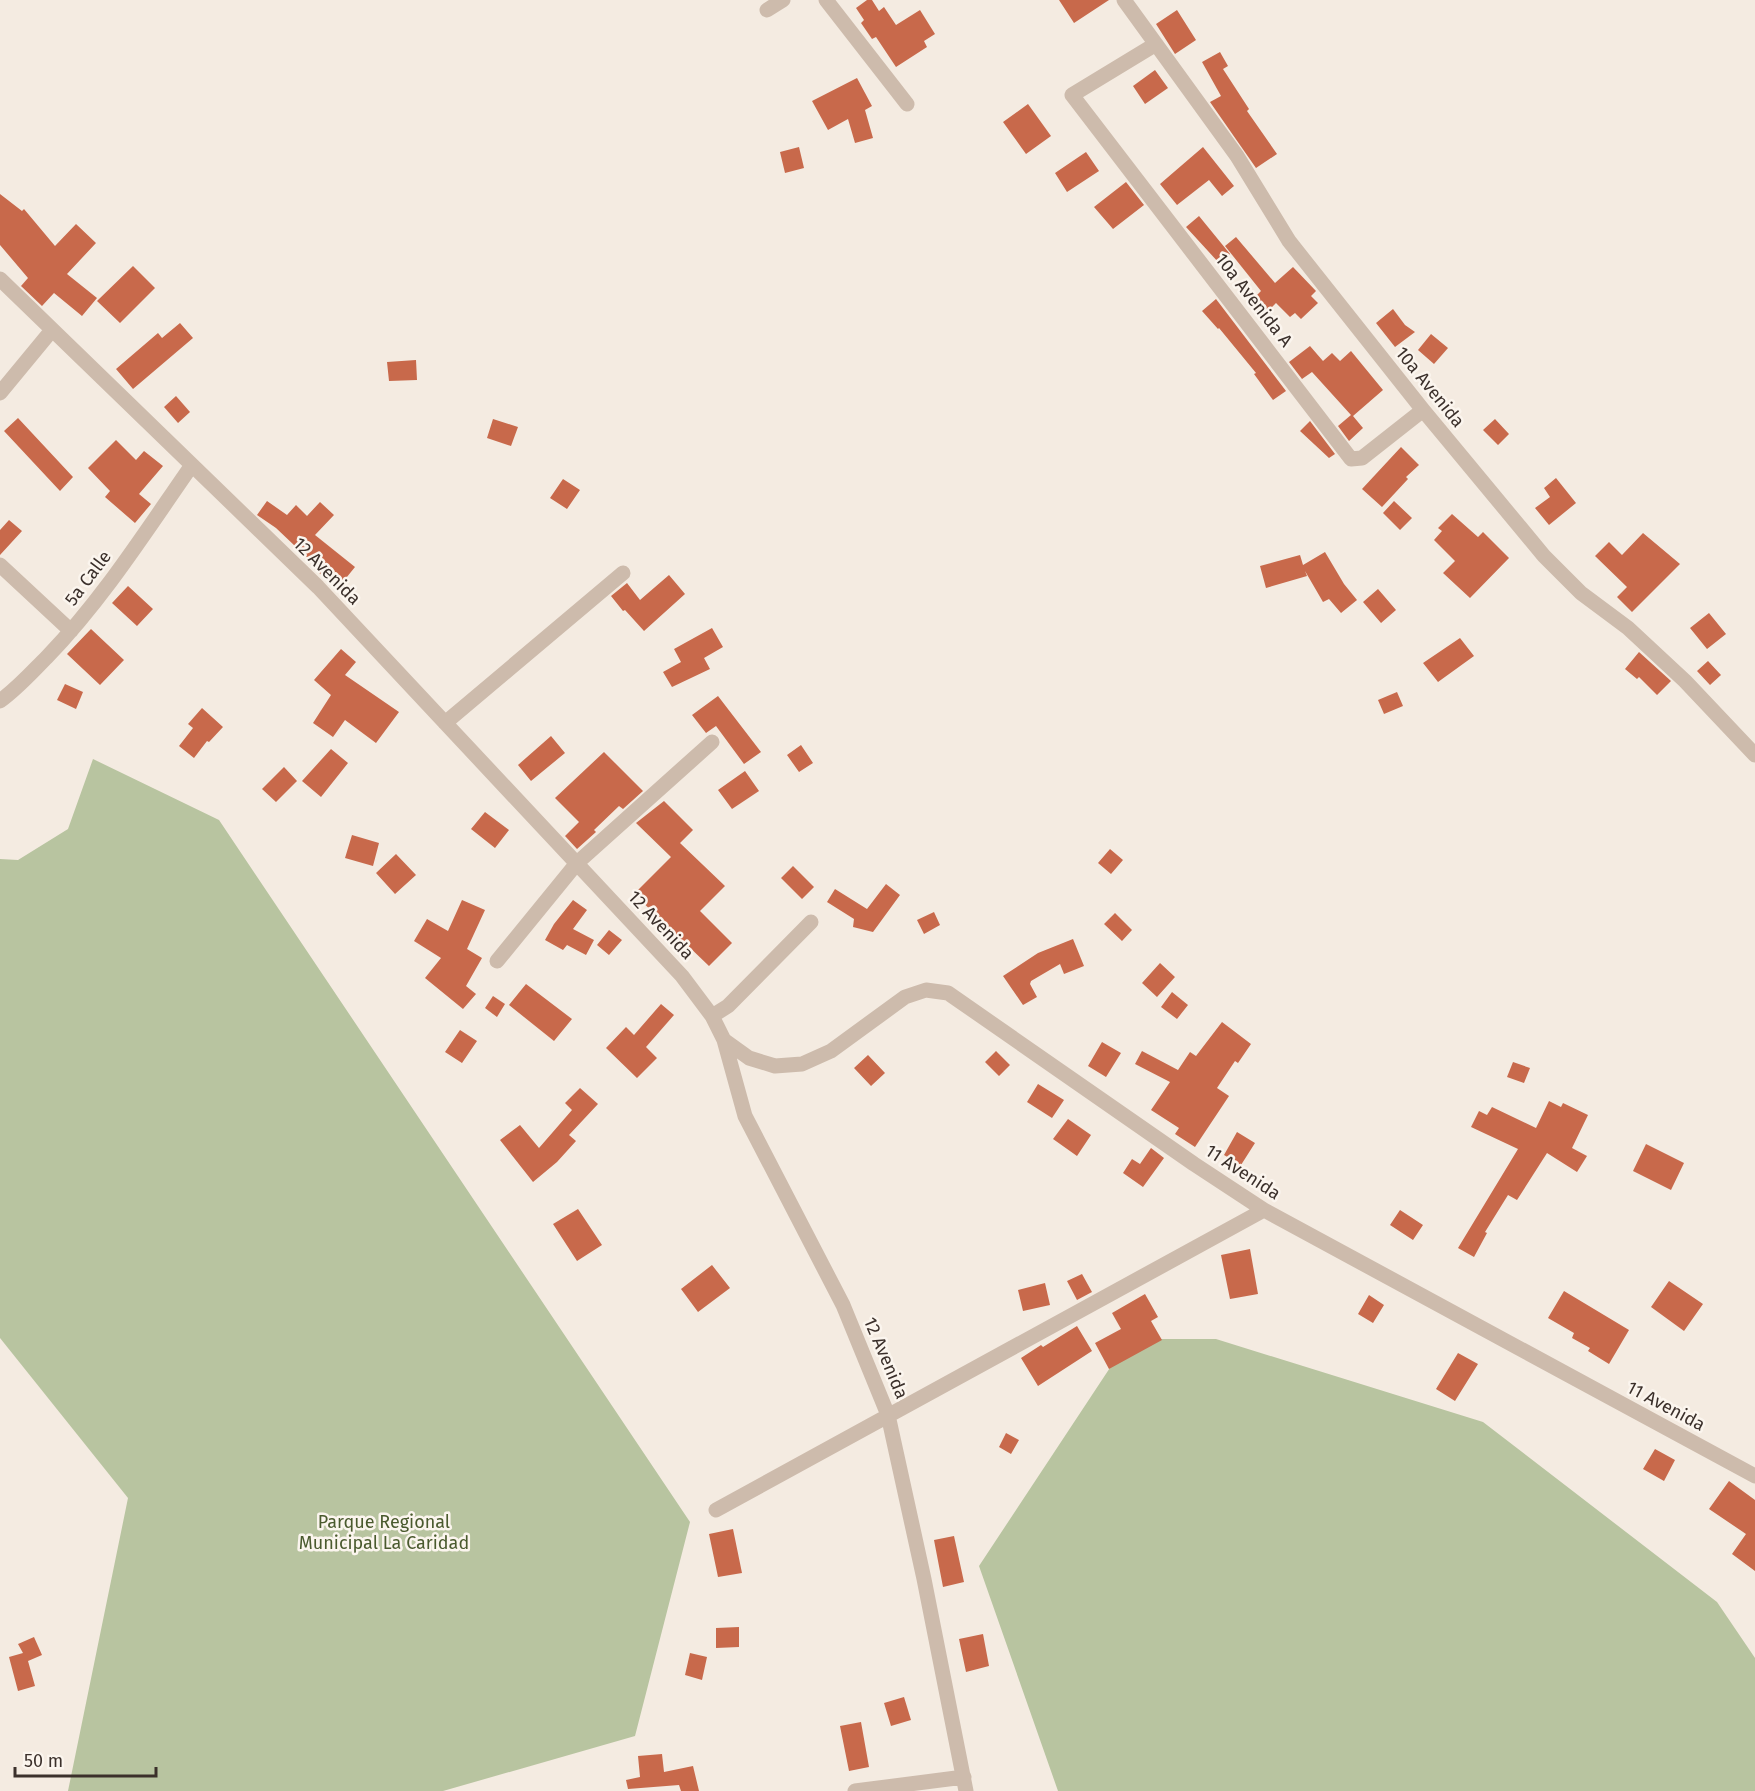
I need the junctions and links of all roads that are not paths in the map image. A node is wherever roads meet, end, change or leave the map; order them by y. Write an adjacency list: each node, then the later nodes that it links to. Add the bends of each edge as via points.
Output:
1 (783, 0): 4 (street)
2 (826, 0): 6 (street)
3 (1124, 0): 5 (street, 10a Avenida)
4 (767, 10)
5 (1156, 44): 10 (street, 10a Avenida, via 1237,156 1289,241); 10 (street, 10a Avenida A, via 1072,95 1351,459 1362,458)
6 (907, 104)
7 (0, 279): 8 (street, 12 Avenida)
8 (52, 330): 9 (street); 11 (street, 12 Avenida)
9 (0, 393)
10 (1423, 410): 18 (street, 10a Avenida, via 1544,556 1581,593 1628,628 1677,673)
11 (192, 465): 14 (street, 5a Calle, via 113,580); 16 (street, 12 Avenida, via 318,587)
12 (0, 565): 14 (street)
13 (623, 573): 16 (street)
14 (72, 631): 15 (street, 5a Calle)
15 (0, 701)
16 (445, 723): 19 (street, 12 Avenida)
17 (712, 742): 19 (street)
18 (1755, 755)
19 (577, 863): 21 (street); 22 (street, 12 Avenida, via 682,976)
20 (811, 922): 22 (street, via 728,1006)
21 (497, 961)
22 (712, 1016): 23 (street, 12 Avenida)
23 (724, 1040): 24 (street, 11 Avenida, via 749,1058 776,1066 802,1064 831,1051 905,997 926,990 948,993); 25 (street, 12 Avenida, via 745,1116 843,1305)
24 (1264, 1210): 25 (street); 26 (street, 11 Avenida)
25 (888, 1416): 27 (street); 28 (street, 12 Avenida)
26 (1755, 1476)
27 (716, 1510)
28 (965, 1784): 29 (street)
29 (855, 1791)

